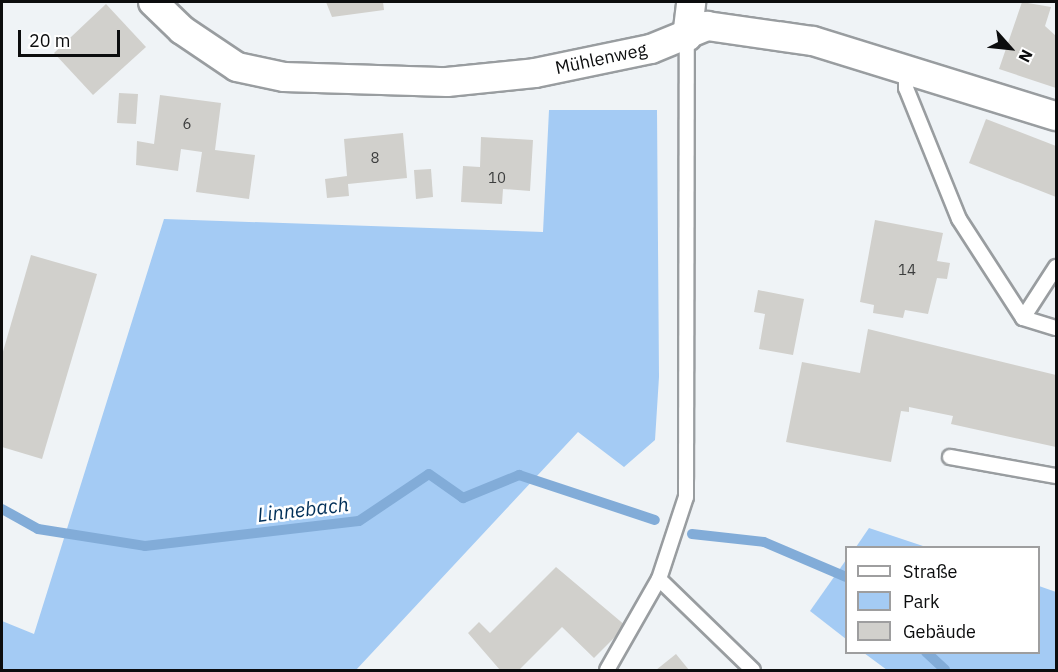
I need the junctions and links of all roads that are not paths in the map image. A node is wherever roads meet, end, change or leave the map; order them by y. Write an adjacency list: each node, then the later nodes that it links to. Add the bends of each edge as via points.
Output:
1 (153, 2): 3 (street, Mühlenweg, via 182,30 237,67 284,77 342,81 447,82 535,73 651,49)
2 (691, 2): 3 (street)
3 (687, 37): 4 (street, Mühlenweg, via 707,26 813,42); 11 (lane, via 686,497)
4 (906, 67): 5 (street, Mühlenweg); 7 (lane, via 906,88 958,219)
5 (1056, 116)
6 (1056, 267): 7 (lane)
7 (1023, 318): 8 (lane)
8 (1056, 328)
9 (951, 457): 10 (lane)
10 (1056, 476)
11 (659, 579): 12 (lane); 13 (lane)
12 (607, 670)
13 (753, 670)

